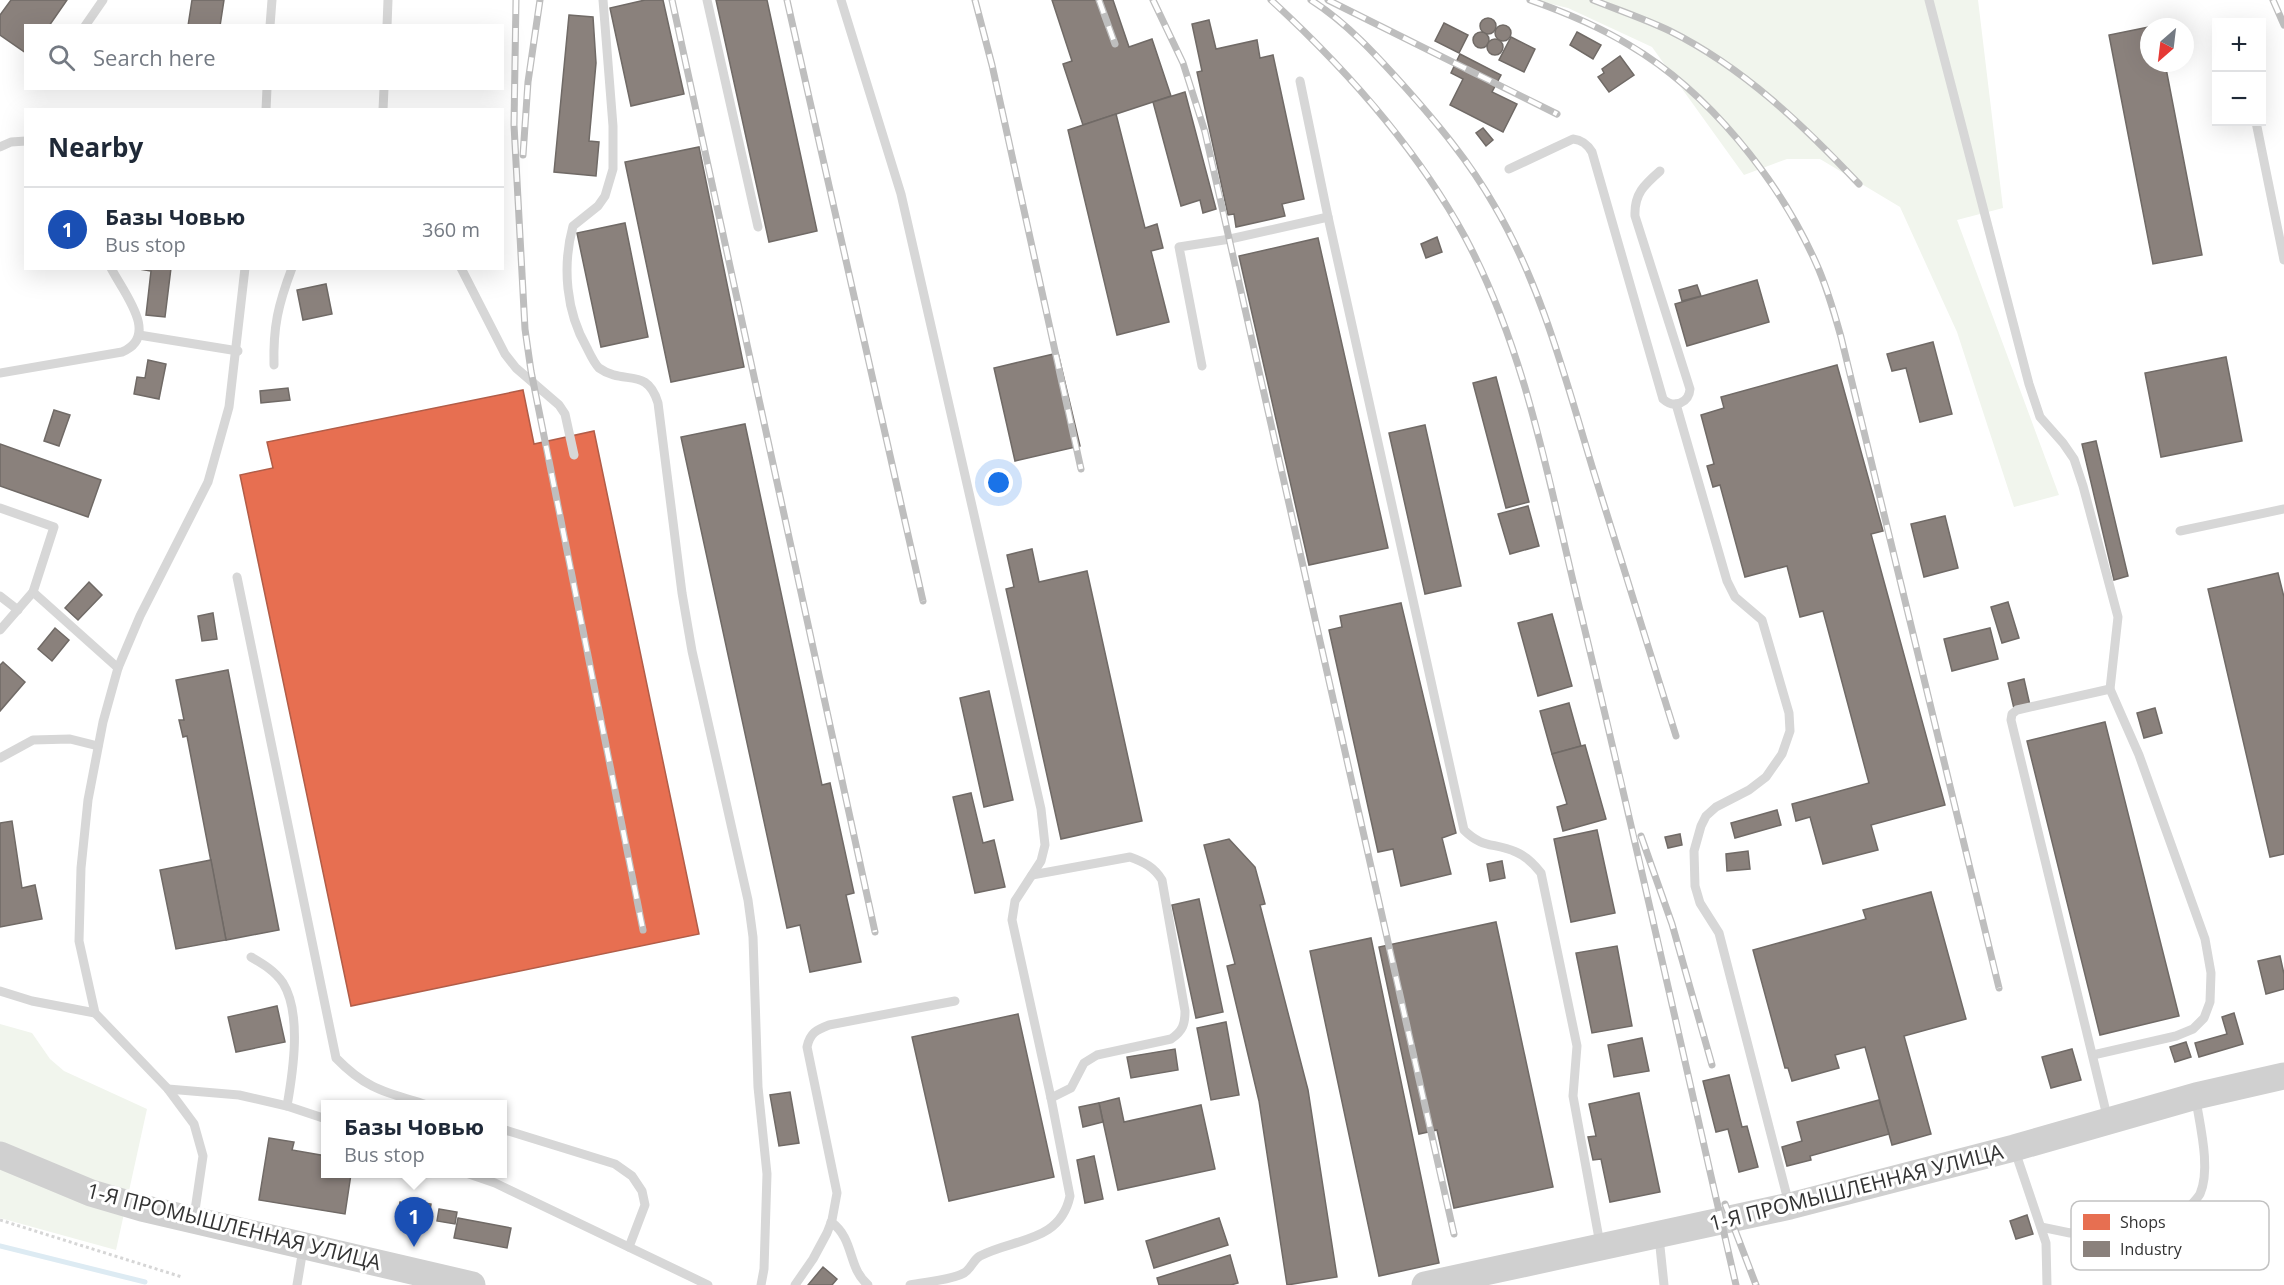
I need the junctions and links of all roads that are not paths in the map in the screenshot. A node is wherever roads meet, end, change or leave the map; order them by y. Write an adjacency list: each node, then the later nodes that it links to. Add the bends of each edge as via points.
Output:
1 (103, 0): 8 (lane)
2 (272, 0): 9 (lane)
3 (388, 0): 10 (lane)
4 (603, 0): 78 (lane, via 613,169 598,206 573,226 567,264 568,293 578,334 597,366 609,374 648,383 658,403 690,640 753,937 758,1087 766,1174)
5 (707, 0): 22 (lane)
6 (841, 0): 47 (lane, via 901,194 1041,809 1045,845)
7 (1929, 0): 44 (lane, via 2029,384 2040,417 2074,459 2118,617)
8 (86, 24)
9 (270, 24)
10 (387, 24)
11 (1300, 81): 21 (lane)
12 (267, 90): 14 (lane)
13 (384, 90): 15 (lane)
14 (266, 108)
15 (383, 108)
16 (2257, 126): 23 (lane)
17 (24, 141): 18 (lane)
18 (0, 147)
19 (1509, 169): 33 (lane, via 1573,139 1588,146 1663,399)
20 (1660, 171): 33 (lane, via 1638,192 1635,216 1690,388 1685,401)
21 (1328, 218): 31 (lane, via 1179,247); 74 (lane, via 1464,830 1481,844 1518,852 1541,873 1577,1046 1573,1096)
22 (758, 227)
23 (2284, 260)
24 (112, 270): 28 (lane, via 138,317)
25 (245, 270): 29 (lane)
26 (291, 270): 30 (lane, via 273,335)
27 (462, 270): 34 (lane, via 505,354 565,414)
28 (139, 335): 29 (lane); 32 (lane, via 122,352)
29 (238, 351): 43 (lane, via 230,407 208,482)
30 (274, 365)
31 (1202, 366)
32 (0, 373)
33 (1676, 404): 66 (lane, via 1727,581 1735,597 1762,620 1789,713 1790,731 1782,754 1766,777 1706,816 1696,840 1695,886 1700,903 1719,933)
34 (574, 455)
35 (0, 508): 39 (lane, via 54,526)
36 (2284, 509): 37 (lane)
37 (2180, 531)
38 (237, 577): 57 (lane, via 336,1058 353,1076 376,1090)
39 (33, 592): 41 (lane); 43 (lane)
40 (0, 596): 41 (lane)
41 (18, 610): 42 (lane)
42 (0, 630)
43 (118, 668): 45 (lane)
44 (2110, 689): 52 (lane, via 2017,710 2011,720); 52 (lane, via 2139,755 2205,939 2211,973 2210,1002 2204,1018 2193,1029)
45 (98, 746): 46 (lane, via 70,739 33,740); 51 (lane, via 83,845 79,941)
46 (0, 758)
47 (1032, 875): 56 (lane, via 1015,901 1012,920); 56 (lane, via 1130,857 1156,870 1162,880 1185,1011 1185,1024 1179,1034 1097,1055 1084,1063 1071,1088)
48 (250, 957): 58 (lane, via 267,966 283,984 291,1006 294,1066)
49 (0, 992): 51 (lane)
50 (955, 1001): 68 (lane, via 829,1025 809,1036 807,1047 837,1193)
51 (95, 1012): 54 (lane)
52 (2093, 1055): 60 (lane)
53 (2284, 1076): 55 (main road, 1-Я ПРОМЫШЛЕННАЯ УЛИЦА)
54 (168, 1089): 58 (lane, via 239,1095); 67 (lane, via 194,1124 203,1156)
55 (2196, 1096): 60 (main road, 1-Я ПРОМЫШЛЕННАЯ УЛИЦА); 65 (lane, via 2205,1166 2204,1182)
56 (1051, 1098): 81 (lane, via 1070,1196 1061,1218 1032,1238 977,1257 964,1273)
57 (410, 1100)
58 (287, 1106): 59 (lane)
59 (321, 1117)
60 (2108, 1121): 62 (main road, 1-Я ПРОМЫШЛЕННАЯ УЛИЦА)
61 (507, 1131): 73 (lane, via 615,1164 632,1176 645,1205)
62 (2014, 1148): 66 (main road, 1-Я ПРОМЫШЛЕННАЯ УЛИЦА); 69 (lane)
63 (0, 1155): 67 (main road, 1-Я ПРОМЫШЛЕННАЯ УЛИЦА, via 91,1193)
64 (482, 1178): 73 (lane)
65 (2195, 1201)
66 (1790, 1206): 71 (main road, 1-Я ПРОМЫШЛЕННАЯ УЛИЦА)
67 (194, 1220): 72 (main road, 1-Я ПРОМЫШЛЕННАЯ УЛИЦА)
68 (831, 1222): 79 (lane); 80 (lane, via 846,1238 855,1269)
69 (2041, 1227): 70 (lane); 84 (lane, via 2046,1243)
70 (2071, 1233)
71 (1659, 1235): 74 (main road, 1-Я ПРОМЫШЛЕННАЯ УЛИЦА); 83 (lane)
72 (304, 1245): 75 (lane); 76 (main road, 1-Я ПРОМЫШЛЕННАЯ УЛИЦА)
73 (629, 1247): 77 (lane)
74 (1601, 1247): 82 (main road, 1-Я ПРОМЫШЛЕННАЯ УЛИЦА)
75 (297, 1285)
76 (472, 1285)
77 (708, 1285)
78 (761, 1285)
79 (795, 1285)
80 (868, 1285)
81 (910, 1285)
82 (1425, 1285)
83 (1664, 1285)
84 (2047, 1285)

